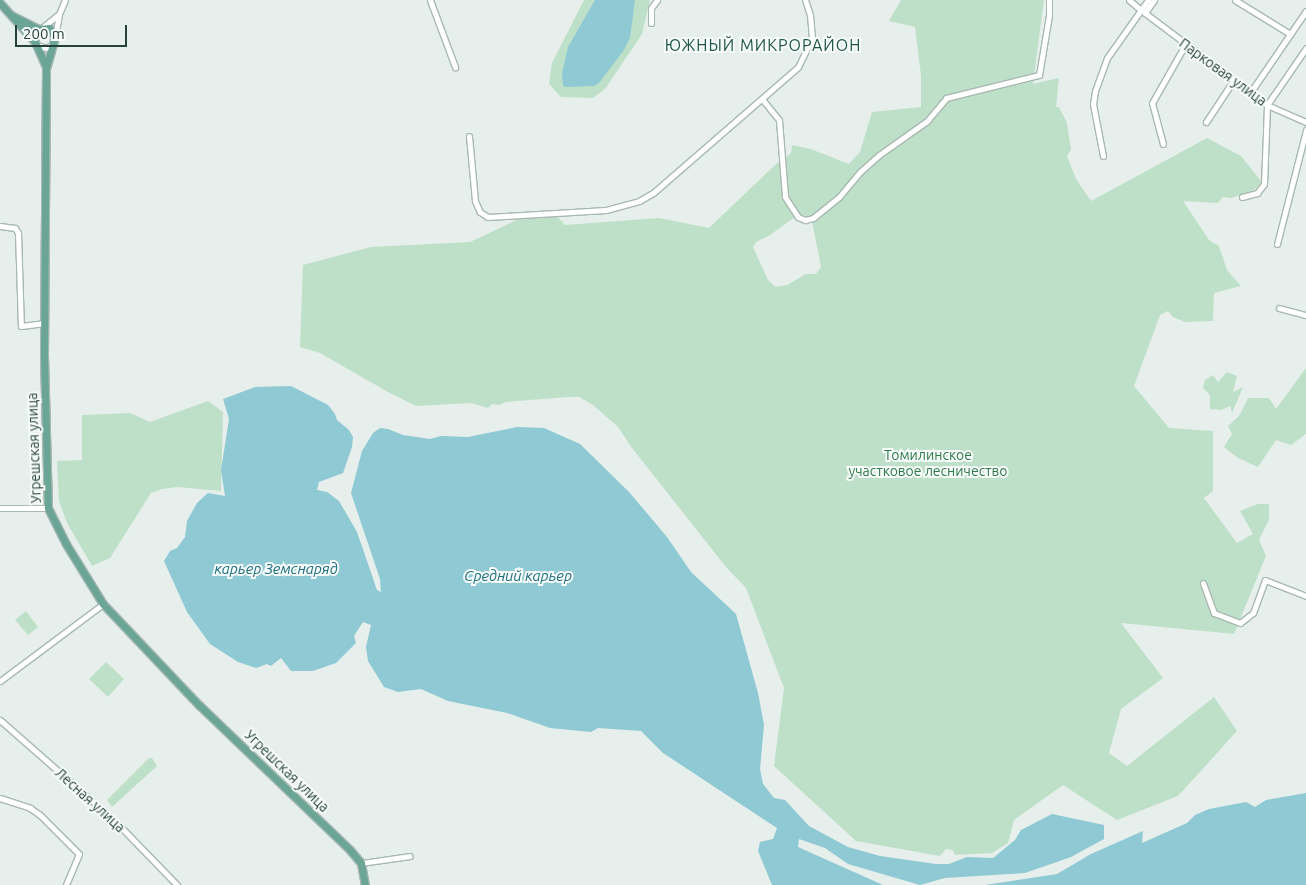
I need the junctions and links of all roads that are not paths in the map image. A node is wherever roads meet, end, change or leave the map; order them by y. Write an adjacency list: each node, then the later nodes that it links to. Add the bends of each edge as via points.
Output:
1 (65, 0): 13 (street)
2 (430, 0): 23 (street)
3 (657, 0): 15 (street, via 651,8)
4 (805, 0): 27 (street, via 812,32 809,47 798,67)
5 (1049, 0): 27 (street, via 1039,75 946,98 927,121 879,155 839,197 813,218 805,220 798,217 785,198 781,127 776,115)
6 (1129, 0): 12 (street, Парковая улица)
7 (1148, 0): 12 (street)
8 (1154, 0): 12 (street)
9 (1235, 0): 17 (street)
10 (0, 3): 14 (main road, Угрешская улица)
11 (1306, 11): 17 (street)
12 (1143, 12): 21 (street, Парковая улица); 34 (street, via 1104,64 1092,99)
13 (59, 14): 16 (street); 18 (street)
14 (13, 16): 16 (main road, Угрешская улица); 19 (main road, Угрешская улица)
15 (651, 23)
16 (41, 28): 18 (main road, Угрешская улица, via 51,30); 19 (street, via 34,34)
17 (1290, 34): 26 (street)
18 (55, 37): 20 (main road, Угрешская улица)
19 (36, 44): 20 (street, via 43,48); 24 (main road, Угрешская улица)
20 (52, 45): 24 (main road, Угрешская улица)
21 (1185, 45): 25 (street, Парковая улица); 33 (street, via 1152,103)
22 (1306, 48): 28 (street)
23 (455, 67)
24 (46, 68): 40 (main road, Угрешская улица)
25 (1234, 81): 26 (street, Парковая улица); 29 (street)
26 (1250, 93): 28 (street, Парковая улица)
27 (762, 99): 32 (street, via 654,193 640,201 606,210 491,218 484,215 475,201)
28 (1267, 105): 30 (street, Парковая улица); 35 (street, via 1266,180 1257,193)
29 (1206, 122)
30 (1306, 122)
31 (1306, 130): 37 (street)
32 (469, 136)
33 (1163, 144)
34 (1103, 156)
35 (1242, 197)
36 (0, 226): 40 (street, via 15,228 18,233 21,326)
37 (1277, 244)
38 (1279, 308): 39 (street)
39 (1306, 315)
40 (44, 323): 42 (main road, Угрешская улица)
41 (0, 508): 42 (street)
42 (48, 508): 45 (main road, Угрешская улица)
43 (1203, 583): 44 (street, via 1214,613 1240,623 1253,613 1265,580)
44 (1306, 596)
45 (103, 604): 46 (street); 50 (main road, Угрешская улица, via 172,678)
46 (0, 681)
47 (0, 720): 52 (street, Лесная улица, via 114,820)
48 (0, 798): 51 (street, via 40,814 79,854)
49 (410, 856): 50 (street)
50 (361, 863): 53 (main road)
51 (66, 885)
52 (177, 885)
53 (365, 885)

